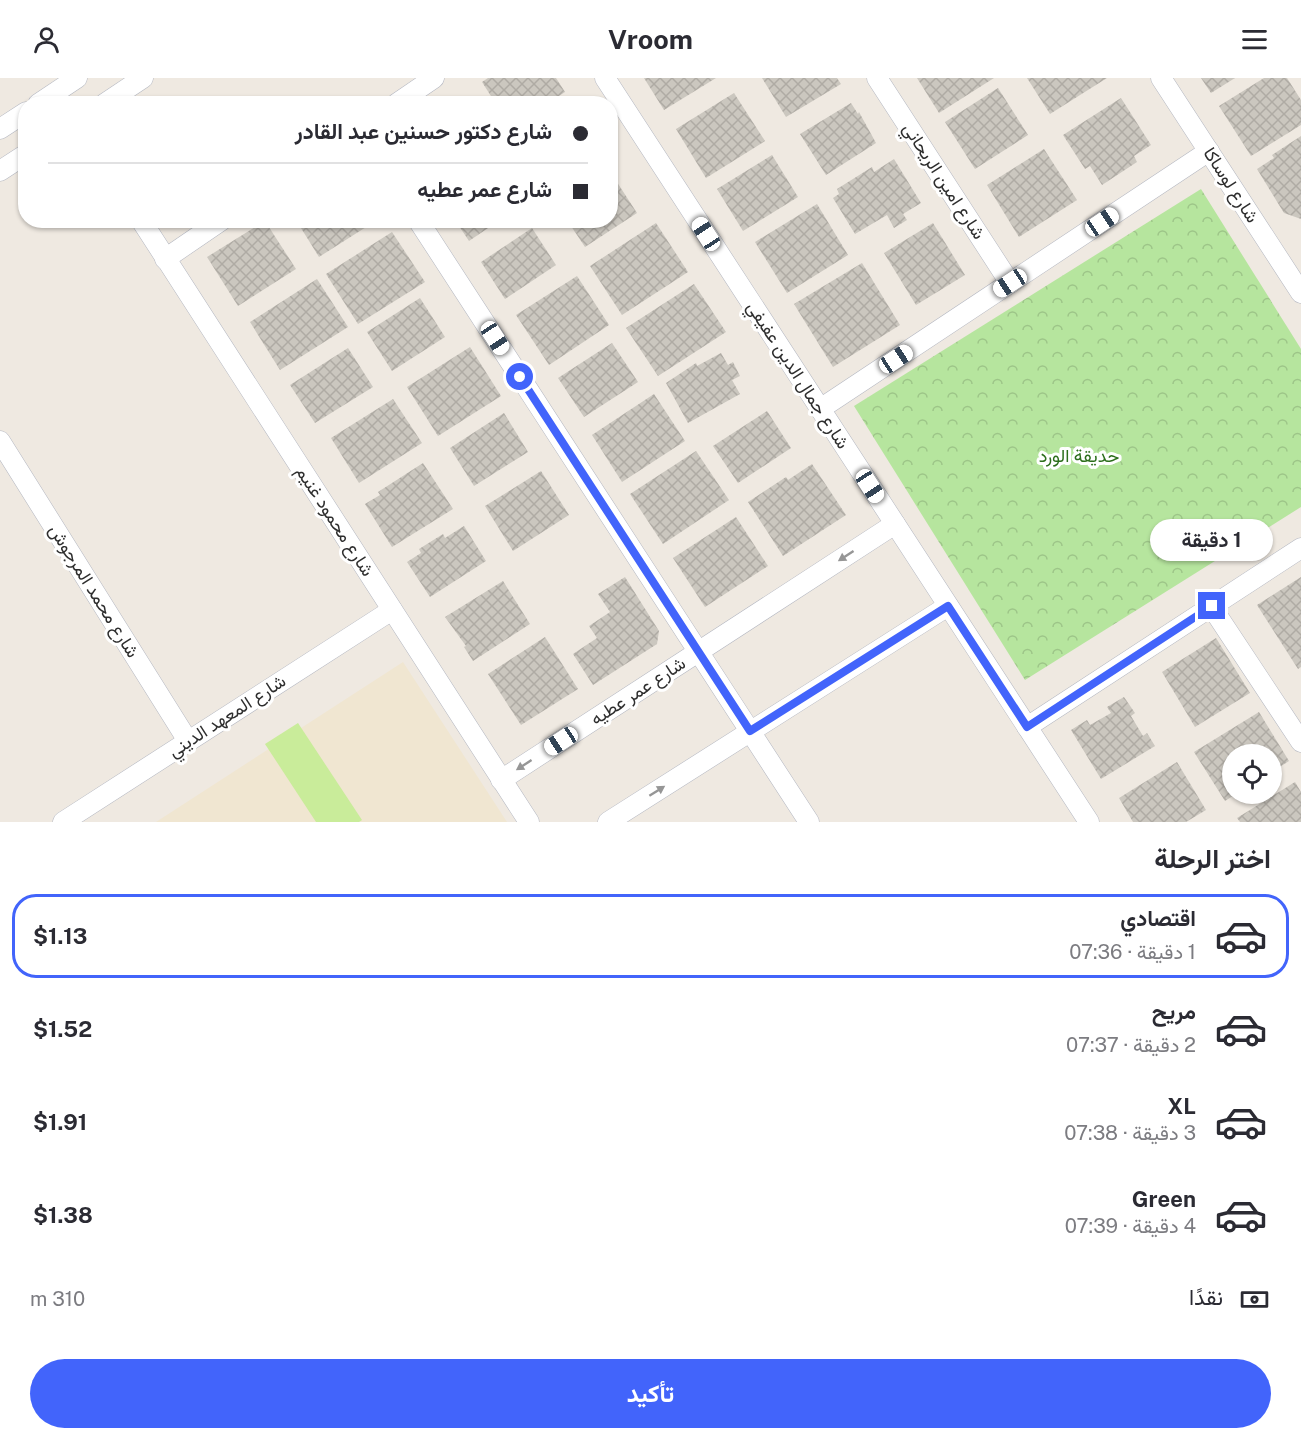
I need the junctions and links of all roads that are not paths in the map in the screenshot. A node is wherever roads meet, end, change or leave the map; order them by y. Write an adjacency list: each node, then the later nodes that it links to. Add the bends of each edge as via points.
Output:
1 (77, 78): 7 (street)
2 (143, 78): 8 (street)
3 (434, 78): 9 (street)
4 (605, 78): 10 (street, شارع جمال الدين عفيفي)
5 (877, 78): 22 (street, شارع امين الريحاني)
6 (1161, 78): 14 (street, شارع لوساكا)
7 (62, 96)
8 (116, 96)
9 (408, 96)
10 (617, 96)
11 (618, 98): 23 (street, شارع جمال الدين عفيفي)
12 (18, 117): 13 (street)
13 (0, 129)
14 (1209, 151): 21 (street, شارع لوساكا); 22 (street)
15 (18, 159): 16 (street)
16 (0, 171)
17 (146, 228): 20 (street, شارع محمود غنيم)
18 (210, 228): 20 (street)
19 (423, 228): 30 (street)
20 (165, 259): 29 (street, شارع محمود غنيم)
21 (1297, 279)
22 (1010, 283): 23 (street)
23 (820, 409): 25 (street, شارع جمال الدين عفيفي)
24 (0, 441): 33 (street, شارع محمد المرجوش)
25 (896, 524): 27 (street, شارع جمال الدين عفيفي); 30 (street, شارع عمر عطيه, one-way to 30)
26 (1301, 548): 28 (street)
27 (948, 606): 31 (street, شارع جمال الدين عفيفي); 32 (street)
28 (1212, 606): 31 (street); 34 (street)
29 (392, 610): 33 (street, شارع المعهد الديني); 35 (street, شارع محمود غنيم)
30 (698, 652): 32 (street); 35 (street, شارع عمر عطيه, one-way to 35)
31 (1027, 727): 40 (street, شارع جمال الدين عفيفي)
32 (750, 731): 38 (street, one-way to 32); 39 (street)
33 (188, 741): 36 (street, شارع المعهد الديني)
34 (1301, 742)
35 (501, 780): 37 (street, شارع محمود غنيم)
36 (63, 822)
37 (529, 822)
38 (608, 822)
39 (809, 822)
40 (1089, 822)

